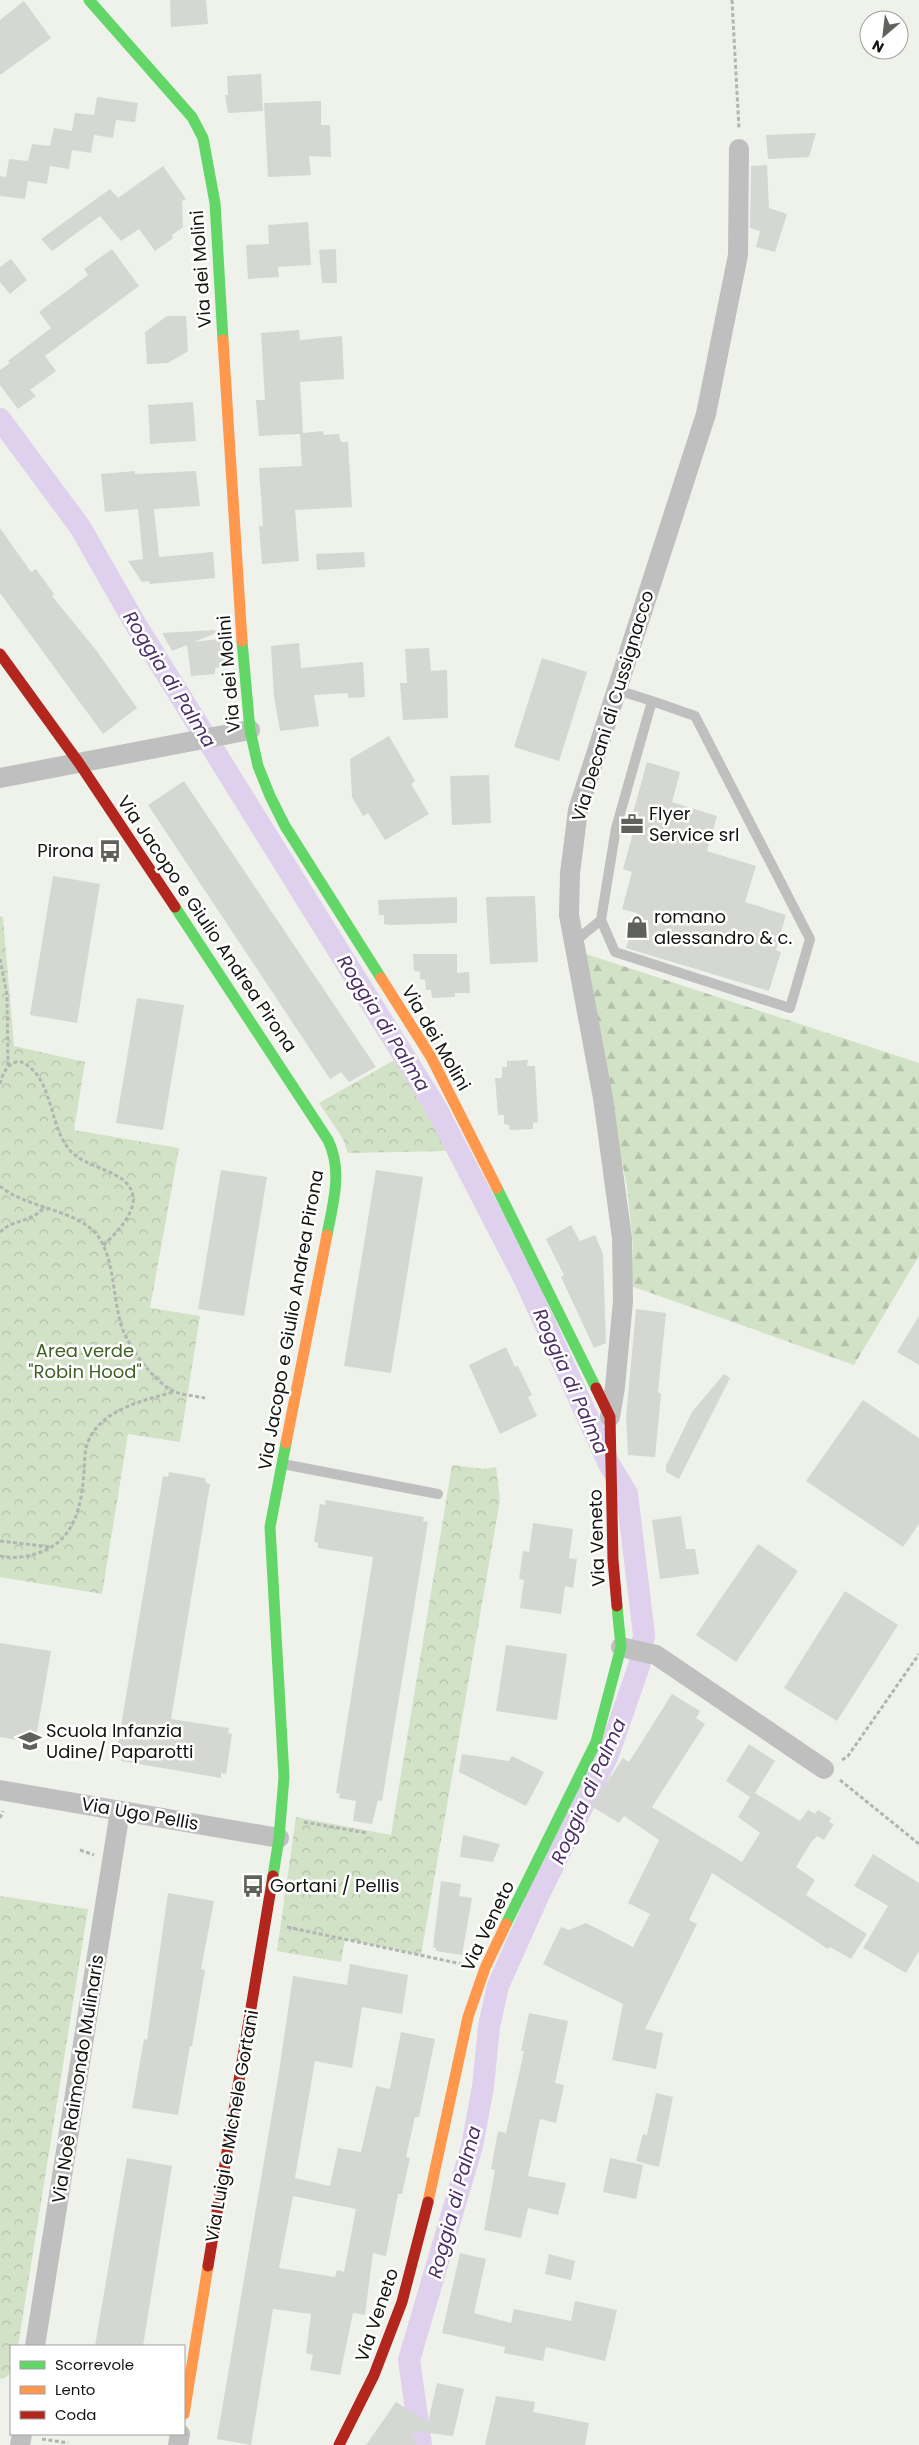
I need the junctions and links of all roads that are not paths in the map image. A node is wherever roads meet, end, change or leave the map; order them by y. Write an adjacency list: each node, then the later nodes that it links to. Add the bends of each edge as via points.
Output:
1 (89, 0): 6 (street, Via dei Molini, via 186,107 203,138 215,203 243,664)
2 (739, 148): 4 (street, Via Decani di Cussignacco, via 738,255 706,414)
3 (0, 654): 7 (street, Via Jacopo e Giulio Andrea Pirona)
4 (617, 690): 5 (lane); 10 (street, Via Decani di Cussignacco, via 578,810 570,873)
5 (652, 701): 9 (lane, via 616,828); 9 (lane, via 696,716 810,939 790,1008 614,952)
6 (243, 731): 7 (street); 11 (street, Via dei Molini, via 285,826 431,1056)
7 (79, 763): 8 (street); 12 (street, Via Jacopo e Giulio Andrea Pirona, via 324,1133 336,1160 335,1193)
8 (0, 778)
9 (601, 920): 10 (lane)
10 (572, 944): 11 (street, Via Decani di Cussignacco, via 603,1098 622,1238 623,1300)
11 (610, 1417): 14 (street, Via Veneto, via 613,1560)
12 (282, 1464): 13 (lane); 18 (street, Via Jacopo e Giulio Andrea Pirona, via 270,1527 284,1776)
13 (438, 1494)
14 (627, 1648): 15 (street, via 656,1655); 21 (street, Via Veneto, via 596,1742 485,1968 468,2017 421,2234 402,2302 374,2375)
15 (832, 1774)
16 (0, 1790): 17 (street, Via Ugo Pellis)
17 (120, 1811): 18 (street, Via Ugo Pellis); 19 (street, Via Noè Raimondo Mulinaris)
18 (279, 1838): 20 (street, Via Luigi e Michele Gortani)
19 (35, 2345)
20 (185, 2408)
21 (339, 2445)

